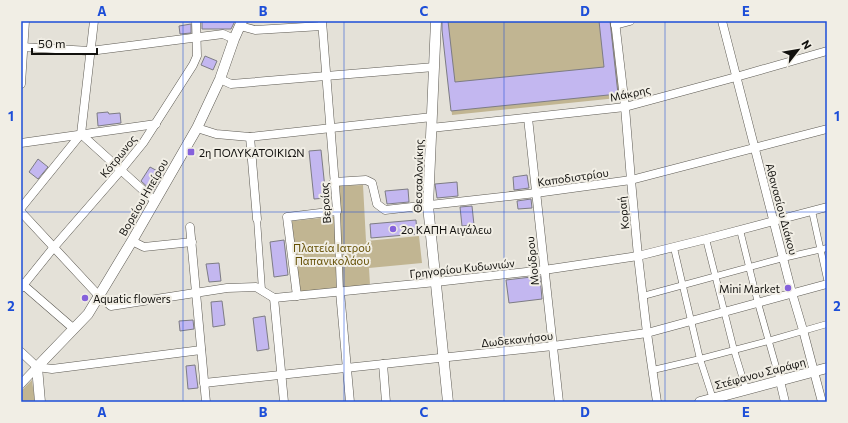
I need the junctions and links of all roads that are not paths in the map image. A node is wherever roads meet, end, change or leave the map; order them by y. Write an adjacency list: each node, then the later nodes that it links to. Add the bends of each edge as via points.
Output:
1 (25, 21): 12 (street)
2 (94, 21): 14 (street)
3 (196, 21): 10 (street, Κότρωνος)
4 (436, 21): 15 (street, Θεσσαλονίκης)
5 (630, 21): 7 (street)
6 (722, 21): 17 (street, Αθανασίου Διάκου)
7 (615, 23): 20 (street, Κοραή)
8 (241, 24): 9 (street, via 256,30); 11 (street, Βορείου Ηπείρου)
9 (322, 24): 16 (street, Βεροίας)
10 (197, 38): 11 (street, via 223,34); 14 (street); 23 (street, Κότρωνος, via 197,56 193,65)
11 (234, 39): 18 (street, Βορείου Ηπείρου)
12 (22, 47): 14 (street); 19 (street)
13 (827, 51): 17 (street, Μάκρης)
14 (90, 52): 28 (street)
15 (434, 67): 16 (street); 21 (street, Θεσσαλονίκης)
16 (326, 75): 18 (street, via 231,84); 25 (street, Βεροίας)
17 (736, 77): 20 (street, Μάκρης); 31 (street, Αθανασίου Διάκου)
18 (220, 79): 24 (street, Βορείου Ηπείρου)
19 (21, 84)
20 (625, 107): 22 (street, Μάκρης); 33 (street, Κοραή)
21 (432, 117): 25 (street); 26 (street, Θεσσαλονίκης)
22 (528, 118): 26 (street, Μάκρης); 35 (street, Μούδρου)
23 (156, 124): 28 (street); 32 (street, Κότρωνος)
24 (197, 128): 29 (street, via 216,134); 36 (street, Βορείου Ηπείρου)
25 (330, 128): 29 (street); 34 (street, Βεροίας)
26 (432, 128): 37 (street, Θεσσαλονίκης)
27 (827, 129): 31 (street, Καποδιστρίου)
28 (81, 134): 30 (street); 32 (street); 39 (street)
29 (250, 137): 43 (street)
30 (21, 143)
31 (755, 148): 33 (street, Καποδιστρίου); 44 (street, Αθανασίου Διάκου)
32 (121, 170): 36 (street); 50 (street, Κότρωνος)
33 (631, 180): 35 (street, Καποδιστρίου); 54 (street, Κοραή)
34 (334, 182): 37 (street, Καποδιστρίου, via 366,180 372,183 377,204 385,210); 40 (street, Βεροίας)
35 (536, 193): 37 (street, Καποδιστρίου); 57 (street, Μούδρου)
36 (155, 200): 48 (street, Βορείου Ηπείρου)
37 (428, 206): 60 (street, Θεσσαλονίκης)
38 (827, 207): 41 (street, Γρηγορίου Κυδωνιών)
39 (21, 208)
40 (337, 211): 65 (street, Βεροίας); 69 (street, via 287,217)
41 (812, 211): 44 (street, Γρηγορίου Κυδωνιών); 53 (street)
42 (21, 212): 50 (street)
43 (256, 219): 64 (street)
44 (774, 221): 46 (street, Γρηγορίου Κυδωνιών); 55 (street, Αθανασίου Διάκου)
45 (190, 227): 49 (street)
46 (740, 230): 47 (street, Γρηγορίου Κυδωνιών); 56 (street)
47 (706, 240): 51 (street, Γρηγορίου Κυδωνιών); 58 (street)
48 (132, 241): 49 (street, via 144,248); 68 (street, Βορείου Ηπείρου)
49 (192, 242): 66 (street)
50 (54, 247): 62 (street, Κότρωνος); 68 (street)
51 (674, 248): 54 (street, Γρηγορίου Κυδωνιών); 63 (street)
52 (827, 248): 53 (street)
53 (820, 250): 55 (street); 59 (street)
54 (638, 256): 57 (street, Γρηγορίου Κυδωνιών); 70 (street, Κοραή)
55 (783, 258): 56 (street); 67 (street, Αθανασίου Διάκου)
56 (749, 268): 58 (street); 72 (street)
57 (544, 270): 60 (street, Γρηγορίου Κυδωνιών); 80 (street, Μούδρου)
58 (715, 277): 63 (street); 73 (street)
59 (827, 279)
60 (436, 282): 65 (street, Γρηγορίου Κυδωνιών); 84 (street, Θεσσαλονίκης)
61 (827, 284): 67 (street, Δωδεκανήσου)
62 (22, 286): 76 (street)
63 (682, 286): 70 (street); 74 (street)
64 (262, 290): 66 (street, via 248,287); 71 (street)
65 (340, 292): 69 (street, Γρηγορίου Κυδωνιών); 88 (street, Βεροίας)
66 (196, 293): 68 (street, via 111,306); 81 (street)
67 (792, 293): 72 (street, Δωδεκανήσου); 77 (street, Αθανασίου Διάκου)
68 (99, 296): 76 (street, Βορείου Ηπείρου, via 88,314)
69 (296, 296): 71 (street, Γρηγορίου Κυδωνιών)
70 (643, 296): 78 (street, Κοραή)
71 (274, 298): 92 (street)
72 (758, 303): 73 (street, Δωδεκανήσου); 79 (street)
73 (724, 312): 74 (street, Δωδεκανήσου); 82 (street)
74 (691, 321): 78 (street, Δωδεκανήσου); 85 (street)
75 (827, 324): 77 (street)
76 (74, 329): 87 (street, Βορείου Ηπείρου)
77 (804, 330): 79 (street); 91 (street, Αθανασίου Διάκου)
78 (647, 333): 80 (street, Δωδεκανήσου); 90 (street, Κοραή)
79 (768, 341): 82 (street); 93 (street)
80 (553, 346): 84 (street, Δωδεκανήσου); 104 (street, Μούδρου)
81 (201, 350): 87 (street, via 52,369); 94 (street)
82 (734, 350): 85 (street); 96 (street)
83 (21, 352): 87 (street)
84 (444, 358): 86 (street, Δωδεκανήσου); 103 (street, Θεσσαλονίκης)
85 (700, 359): 90 (street); 97 (street)
86 (382, 364): 88 (street, Δωδεκανήσου); 102 (street)
87 (37, 367): 95 (street, Βορείου Ηπείρου); 98 (street)
88 (347, 368): 92 (street, Δωδεκανήσου); 101 (street, Βεροίας)
89 (827, 368): 91 (street, Στέφανου Σαράφη)
90 (653, 370): 105 (street, Κοραή)
91 (814, 372): 93 (street, Στέφανου Σαράφη); 108 (street, Αθανασίου Διάκου)
92 (281, 374): 94 (street, Δωδεκανήσου); 100 (street)
93 (780, 380): 96 (street, Στέφανου Σαράφη); 107 (street)
94 (204, 383): 99 (street)
95 (21, 384)
96 (746, 389): 97 (street, Στέφανου Σαράφη)
97 (718, 399): 106 (street, Στέφανου Σαράφη)
98 (40, 402)
99 (206, 402)
100 (284, 402)
101 (350, 402)
102 (386, 402)
103 (448, 402)
104 (559, 402)
105 (657, 402)
106 (700, 402)
107 (785, 402)
108 (822, 402)

